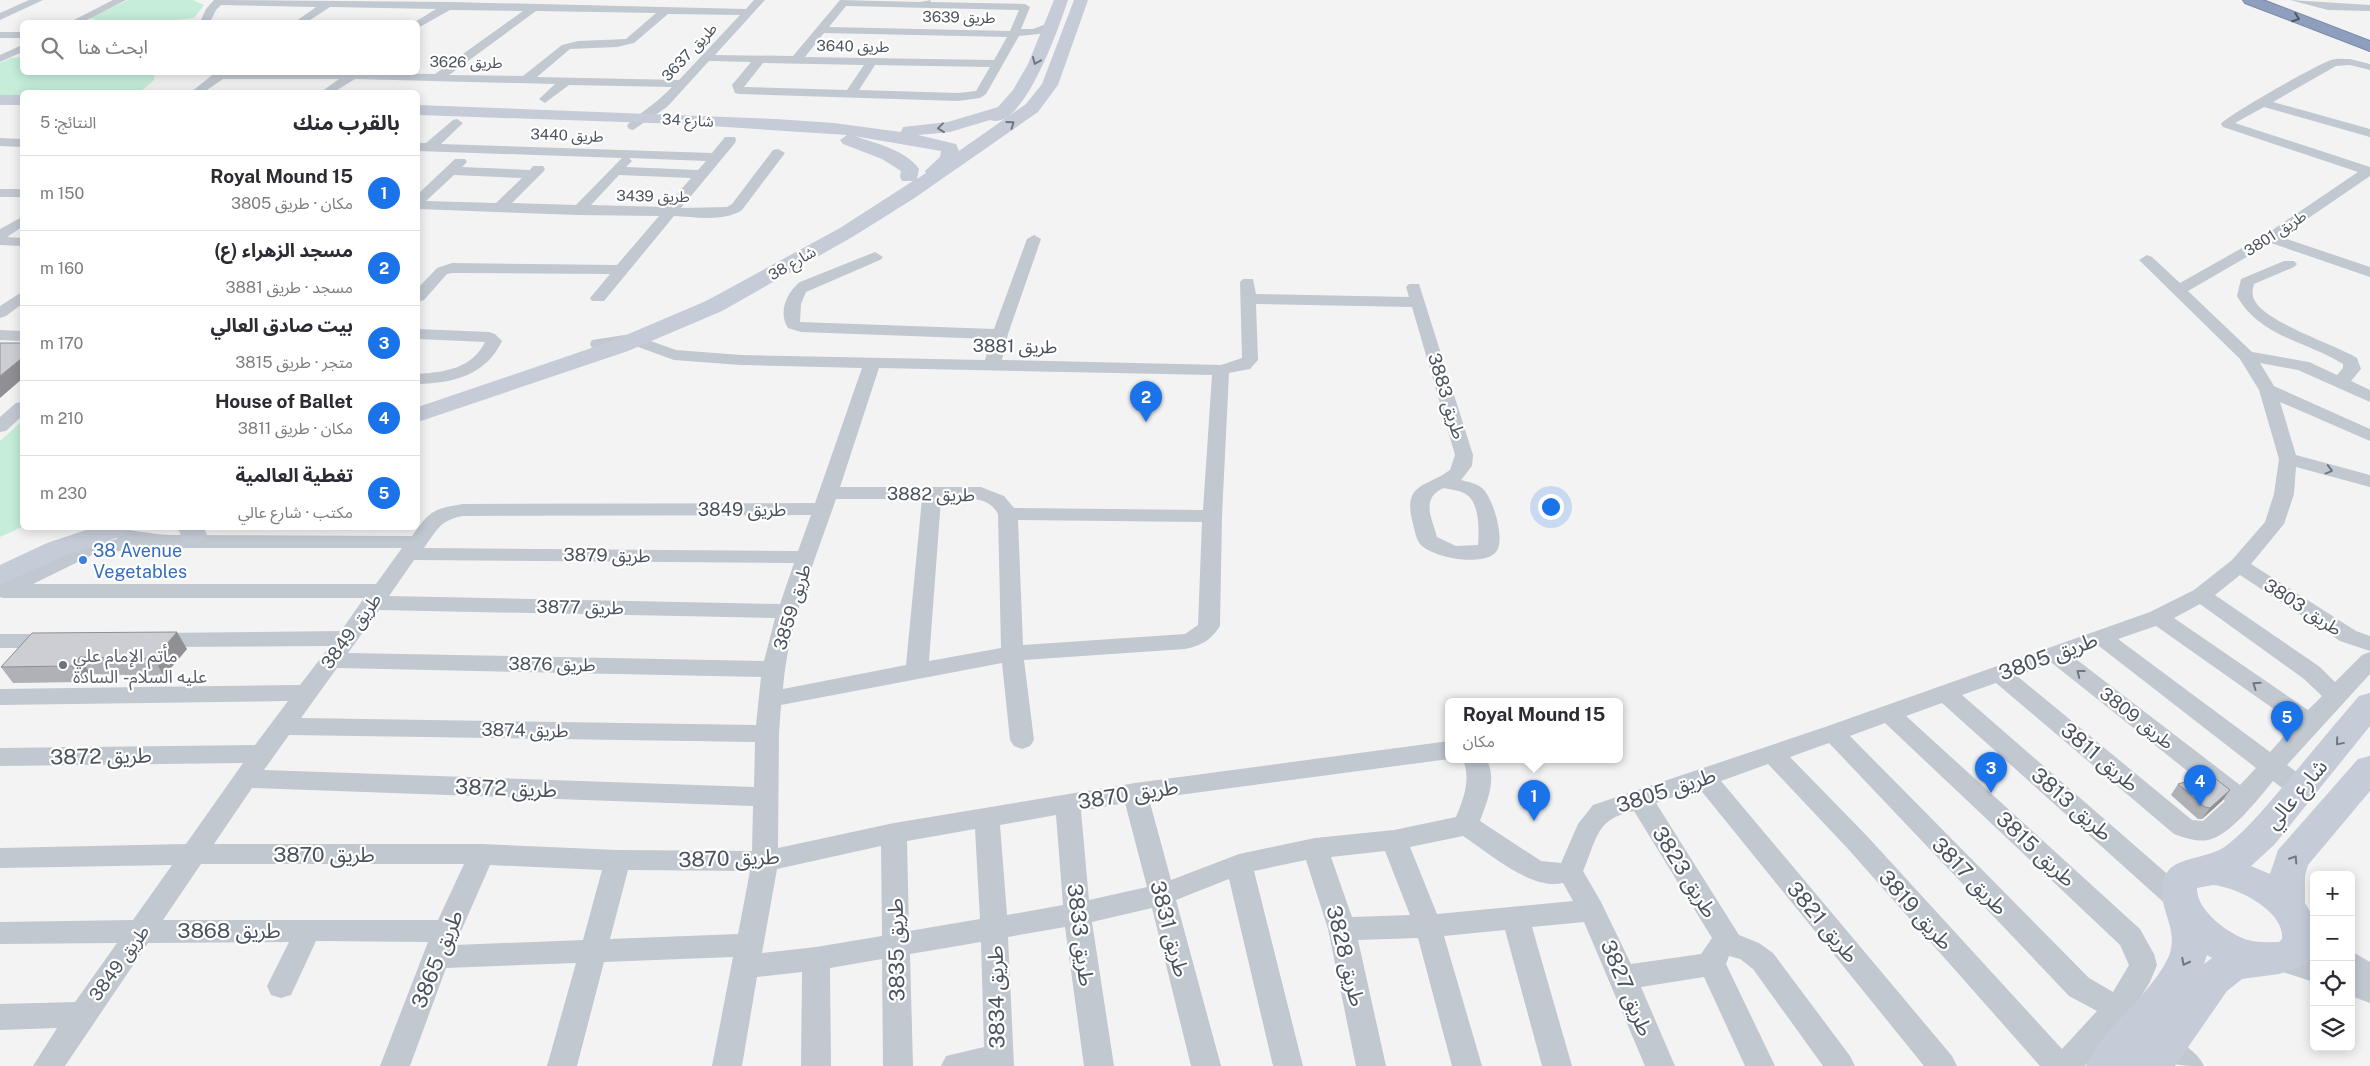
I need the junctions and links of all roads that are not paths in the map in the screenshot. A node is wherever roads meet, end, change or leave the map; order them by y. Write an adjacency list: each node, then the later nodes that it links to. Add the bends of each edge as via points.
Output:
1 (38, 0): 26 (street)
2 (121, 0): 27 (street)
3 (513, 0): 20 (street)
4 (597, 0): 22 (street)
5 (760, 0): 25 (street, طريق 3637)
6 (1061, 0): 31 (street, شارع 38)
7 (1081, 0): 81 (street, شارع 38, one-way to 7, via 1032,108 1045,93)
8 (2250, 0): 38 (highway, one-way to 38)
9 (2282, 0): 33 (highway)
10 (2295, 0): 23 (street, via 2336,8)
11 (219, 1): 12 (street); 28 (street)
12 (249, 1): 13 (street)
13 (302, 2): 18 (street)
14 (403, 2): 17 (street); 18 (street)
15 (845, 2): 16 (street); 32 (street)
16 (925, 2): 19 (street)
17 (454, 3): 20 (street); 30 (street)
18 (330, 4): 29 (street)
19 (1027, 4): 36 (street)
20 (502, 7): 21 (street)
21 (534, 8): 22 (street); 52 (street)
22 (587, 8): 24 (street)
23 (2370, 8)
24 (665, 11): 25 (street); 54 (street, via 630,41 566,47)
25 (749, 12): 40 (street, طريق 3637)
26 (3, 14)
27 (79, 20)
28 (205, 20)
29 (303, 20)
30 (420, 24)
31 (1051, 25): 36 (street, via 1035,32); 37 (street, شارع 38)
32 (823, 30): 36 (street, طريق 3639); 43 (street)
33 (2370, 34)
34 (0, 35): 35 (street)
35 (20, 35)
36 (1014, 35): 37 (street); 45 (street, طريق 3639)
37 (1045, 42): 68 (street, شارع 38, one-way to 68, via 1019,94)
38 (2370, 46)
39 (20, 49): 41 (street)
40 (706, 58): 42 (street, طريق 3640); 57 (street, طريق 3637)
41 (0, 59)
42 (760, 59): 43 (street, طريق 3640); 63 (street, طريق 3639, via 738,86 739,90)
43 (797, 59): 44 (street, طريق 3640)
44 (872, 61): 45 (street, طريق 3640); 63 (street)
45 (999, 64): 63 (street, طريق 3639, via 983,92 970,97)
46 (2370, 67): 67 (street, via 2350,62 2333,63)
47 (220, 75): 60 (street)
48 (254, 75): 49 (street, طريق 3626)
49 (286, 76): 50 (street, طريق 3626)
50 (352, 76): 51 (street, طريق 3626); 61 (street)
51 (409, 77): 52 (street, طريق 3626); 58 (street)
52 (437, 78): 53 (street, طريق 3626)
53 (507, 80): 54 (street, طريق 3626); 59 (street)
54 (526, 80): 55 (street, طريق 3626)
55 (566, 81): 56 (street, طريق 3626); 64 (street)
56 (623, 82): 57 (street, طريق 3626); 62 (street)
57 (682, 84): 70 (street, طريق 3637)
58 (398, 86)
59 (494, 89)
60 (200, 90)
61 (330, 90)
62 (612, 92)
63 (850, 94)
64 (545, 99)
65 (0, 100): 66 (street)
66 (20, 100)
67 (2261, 102): 73 (street); 88 (street, طريق 3801, via 2228,124)
68 (1004, 110): 72 (street, one-way to 72, via 950,127); 83 (street, شارع 38)
69 (420, 111): 70 (street, شارع 34)
70 (648, 118): 72 (street, شارع 34); 74 (street, شارع 34)
71 (457, 123): 78 (street)
72 (879, 132): 83 (street, شارع 34)
73 (2369, 133)
74 (841, 136): 83 (street, شارع 34); 91 (street, via 876,149 910,168)
75 (730, 140): 85 (street)
76 (0, 142): 77 (street)
77 (20, 142)
78 (424, 147): 79 (street, طريق 3440)
79 (475, 148): 80 (street, طريق 3440); 86 (street)
80 (557, 151): 84 (street, طريق 3440); 89 (street)
81 (971, 152): 83 (street, شارع 34); 91 (street, شارع 38)
82 (778, 153): 98 (street, طريق 3439, via 731,211)
83 (947, 153): 91 (street, شارع 38)
84 (632, 154): 85 (street, طريق 3440); 87 (street)
85 (715, 157): 90 (street)
86 (450, 171): 89 (street); 94 (street)
87 (616, 171): 90 (street); 97 (street)
88 (2369, 171): 101 (street, طريق 3801)
89 (533, 174): 96 (street)
90 (699, 174): 98 (street)
91 (908, 186): 121 (street, شارع 38, via 744,290 706,310)
92 (0, 192): 93 (street)
93 (20, 193)
94 (420, 203)
95 (420, 205): 96 (street, طريق 3439)
96 (499, 208): 97 (street, طريق 3439)
97 (578, 211): 98 (street, طريق 3439)
98 (671, 212): 108 (street)
99 (20, 222): 100 (street)
100 (0, 235)
101 (2270, 238): 109 (street); 111 (street, طريق 3801)
102 (1034, 240): 118 (street)
103 (0, 241): 104 (street)
104 (20, 242)
105 (875, 257): 118 (street, via 798,290 794,295 791,319 794,325)
106 (2147, 260): 111 (street, طريق 3805)
107 (2289, 264): 127 (street, via 2246,282 2242,290 2244,300 2270,324 2342,354 2351,362 2352,369)
108 (622, 270): 112 (street, via 452,268 442,271); 114 (street)
109 (2370, 272)
110 (1248, 282): 115 (street, طريق 3881)
111 (2179, 290): 122 (street, طريق 3805)
112 (420, 293)
113 (20, 298): 116 (street)
114 (598, 298)
115 (1250, 299): 125 (street, طريق 3881, via 1250,360 1244,365); 137 (street, طريق 3883, via 1417,295 1464,455 1462,468)
116 (0, 313)
117 (420, 334): 126 (street, via 489,336 494,341 487,354 467,370 445,377)
118 (1000, 334): 124 (street)
119 (0, 335): 120 (street)
120 (20, 336)
121 (625, 339): 123 (street, طريق 3881, via 637,355 650,358); 130 (street, شارع 38); 132 (street, شارع 38)
122 (2247, 356): 127 (street, via 2297,364); 128 (street, طريق 3805)
123 (872, 364): 124 (street, طريق 3881); 139 (street, طريق 3859)
124 (992, 366): 125 (street, طريق 3881)
125 (1221, 370): 141 (street)
126 (420, 379)
127 (2340, 383): 129 (street)
128 (2268, 390): 134 (street); 135 (street, طريق 3805)
129 (2370, 397)
130 (420, 405)
131 (20, 409): 133 (street)
132 (420, 414)
133 (0, 427)
134 (2370, 436)
135 (2288, 459): 136 (street, one-way to 136); 150 (street, طريق 3805, via 2284,494 2274,524)
136 (2370, 481)
137 (1445, 483)
138 (932, 493): 139 (street, طريق 3882); 140 (street, طريق 3882, via 981,493 1004,505); 169 (street)
139 (825, 501): 148 (street, طريق 3849, via 454,510 435,518); 149 (street, طريق 3859)
140 (1008, 514): 141 (street); 164 (street)
141 (1212, 516): 164 (street, via 1210,626 1203,635 1191,641)
142 (102, 530): 151 (street, via 57,549)
143 (103, 530): 151 (street)
144 (112, 530): 146 (street, via 129,536)
145 (192, 531): 146 (street); 147 (street)
146 (159, 535): 147 (street); 151 (street, via 90,548)
147 (220, 540): 148 (street, طريق 3879)
148 (411, 548): 149 (street, طريق 3879); 153 (street, طريق 3849)
149 (807, 557): 154 (street, طريق 3859)
150 (2239, 565): 152 (street, طريق 3805); 156 (street, طريق 3803)
151 (1, 581): 153 (street, طريق 3877)
152 (2201, 595): 155 (street, طريق 3805); 173 (street, via 2312,673)
153 (376, 597): 154 (street, طريق 3877); 159 (street, طريق 3849)
154 (788, 611): 168 (street, طريق 3859)
155 (2158, 617): 158 (street, طريق 3805); 177 (street, one-way to 155)
156 (2340, 631): 157 (street); 163 (street, طريق 3803)
157 (2370, 634)
158 (2101, 637): 165 (street, طريق 3805); 187 (street)
159 (346, 638): 160 (street); 166 (street, طريق 3849)
160 (138, 640)
161 (0, 641): 162 (street)
162 (69, 641)
163 (2370, 644)
164 (1012, 653): 169 (street); 181 (street)
165 (2055, 654): 170 (street, طريق 3805); 195 (street, طريق 3809, one-way to 165)
166 (330, 660): 168 (street, طريق 3876); 172 (street, طريق 3849)
167 (2370, 660): 173 (street)
168 (773, 669): 175 (street, طريق 3859)
169 (917, 671): 175 (street)
170 (2000, 674): 171 (street, طريق 3805); 195 (street, طريق 3811, via 2183,827 2194,831 2210,830)
171 (1944, 692): 176 (street, طريق 3805); 209 (street, طريق 3813, via 2131,856)
172 (306, 693): 174 (street); 178 (street, طريق 3849)
173 (2352, 694): 177 (street); 191 (street, شارع عالي, one-way to 191)
174 (0, 697)
175 (771, 698): 180 (street, طريق 3859)
176 (1889, 713): 179 (street, طريق 3805); 238 (street, طريق 3815, via 2130,937 2143,966 2140,978)
177 (2310, 722): 187 (street)
178 (282, 726): 180 (street, طريق 3874); 183 (street, طريق 3849)
179 (1833, 733): 184 (street, طريق 3805); 238 (street, طريق 3817, via 2068,976)
180 (767, 734): 193 (street, طريق 3859)
181 (1022, 740)
182 (1445, 751): 192 (street, طريق 3870)
183 (262, 754): 185 (street, طريق 3872); 190 (street, طريق 3849)
184 (1773, 754): 189 (street, طريق 3805); 257 (street, طريق 3819, via 1858,843)
185 (0, 757)
186 (1477, 763): 198 (street, via 1478,787)
187 (2272, 767): 191 (street); 195 (street)
188 (2370, 768): 214 (street, one-way to 188, via 2287,876 2291,860)
189 (1704, 778): 194 (street, طريق 3805); 256 (street, طريق 3821)
190 (245, 779): 193 (street, طريق 3872); 202 (street, طريق 3849)
191 (2300, 788): 209 (street, شارع عالي, via 2262,835)
192 (1135, 792): 196 (street, طريق 3870); 210 (street, طريق 3831)
193 (767, 797): 206 (street, طريق 3859)
194 (1640, 799): 208 (street, طريق 3805, via 1610,808 1594,817); 224 (street, طريق 3823)
195 (2242, 800)
196 (1068, 803): 197 (street, طريق 3870); 212 (street, طريق 3833)
197 (987, 816): 199 (street, طريق 3870); 216 (street, طريق 3834)
198 (1466, 825): 200 (street); 208 (street, via 1528,867 1553,875)
199 (894, 833): 206 (street, طريق 3870); 222 (street, طريق 3835)
200 (1394, 840): 201 (street); 215 (street)
201 (1314, 848): 207 (street); 217 (street, طريق 3828)
202 (195, 854): 203 (street, طريق 3870); 204 (street, طريق 3870); 219 (street, طريق 3849)
203 (482, 854): 205 (street, طريق 3870); 220 (street, طريق 3865)
204 (0, 858)
205 (618, 860): 206 (street, طريق 3870); 223 (street)
206 (765, 861): 225 (street, طريق 3859)
207 (1239, 864): 210 (street); 249 (street)
208 (1570, 871): 211 (street, طريق 3827)
209 (2191, 891): 214 (street, via 2231,874 2270,892); 228 (street, via 2199,929 2229,949 2257,958); 238 (street, one-way to 238, via 2188,956 2174,982)
210 (1161, 895): 212 (street, طريق 3834); 248 (street, طريق 3831)
211 (1592, 910): 213 (street); 231 (street, طريق 3827)
212 (1077, 914): 216 (street, طريق 3834); 247 (street, طريق 3833)
213 (1516, 919): 215 (street); 252 (street)
214 (2300, 920): 228 (street, via 2301,947 2292,956)
215 (1428, 926): 217 (street); 251 (street)
216 (994, 927): 222 (street, طريق 3834); 239 (street, طريق 3834)
217 (1342, 929): 250 (street, طريق 3828)
218 (308, 930): 219 (street, طريق 3868); 220 (street, طريق 3868); 234 (street, طريق 3868)
219 (143, 931): 221 (street, طريق 3868); 236 (street, طريق 3849)
220 (446, 931): 226 (street, طريق 3865)
221 (0, 933)
222 (896, 945): 227 (street, طريق 3834); 245 (street, طريق 3835)
223 (593, 952): 225 (street, طريق 3834); 226 (street, طريق 3834); 242 (street)
224 (1721, 954): 231 (street); 254 (street, طريق 3823); 255 (street, via 1753,952 1763,961)
225 (746, 956): 227 (street, طريق 3834); 243 (street, طريق 3859)
226 (436, 957): 241 (street, طريق 3865)
227 (816, 958): 244 (street)
228 (2277, 960): 230 (street); 238 (street, via 2234,964 2213,979)
229 (2355, 966): 232 (street)
230 (2310, 969)
231 (1624, 977): 253 (street, طريق 3827)
232 (2370, 978)
233 (2355, 985): 235 (street)
234 (281, 986)
235 (2370, 991)
236 (82, 1014): 237 (street); 240 (street, طريق 3849)
237 (0, 1017)
238 (2153, 1042): 258 (street, طريق 3815, via 2095,1036); 259 (street)
239 (998, 1062): 246 (street)
240 (48, 1066)
241 (395, 1066)
242 (562, 1066)
243 (727, 1066)
244 (816, 1066)
245 (898, 1066)
246 (956, 1066)
247 (1099, 1066)
248 (1206, 1066)
249 (1288, 1066)
250 (1371, 1066)
251 (1468, 1066)
252 (1557, 1066)
253 (1660, 1066)
254 (1760, 1066)
255 (1840, 1066)
256 (1942, 1066)
257 (2059, 1066)
258 (2065, 1066)
259 (2106, 1066)

